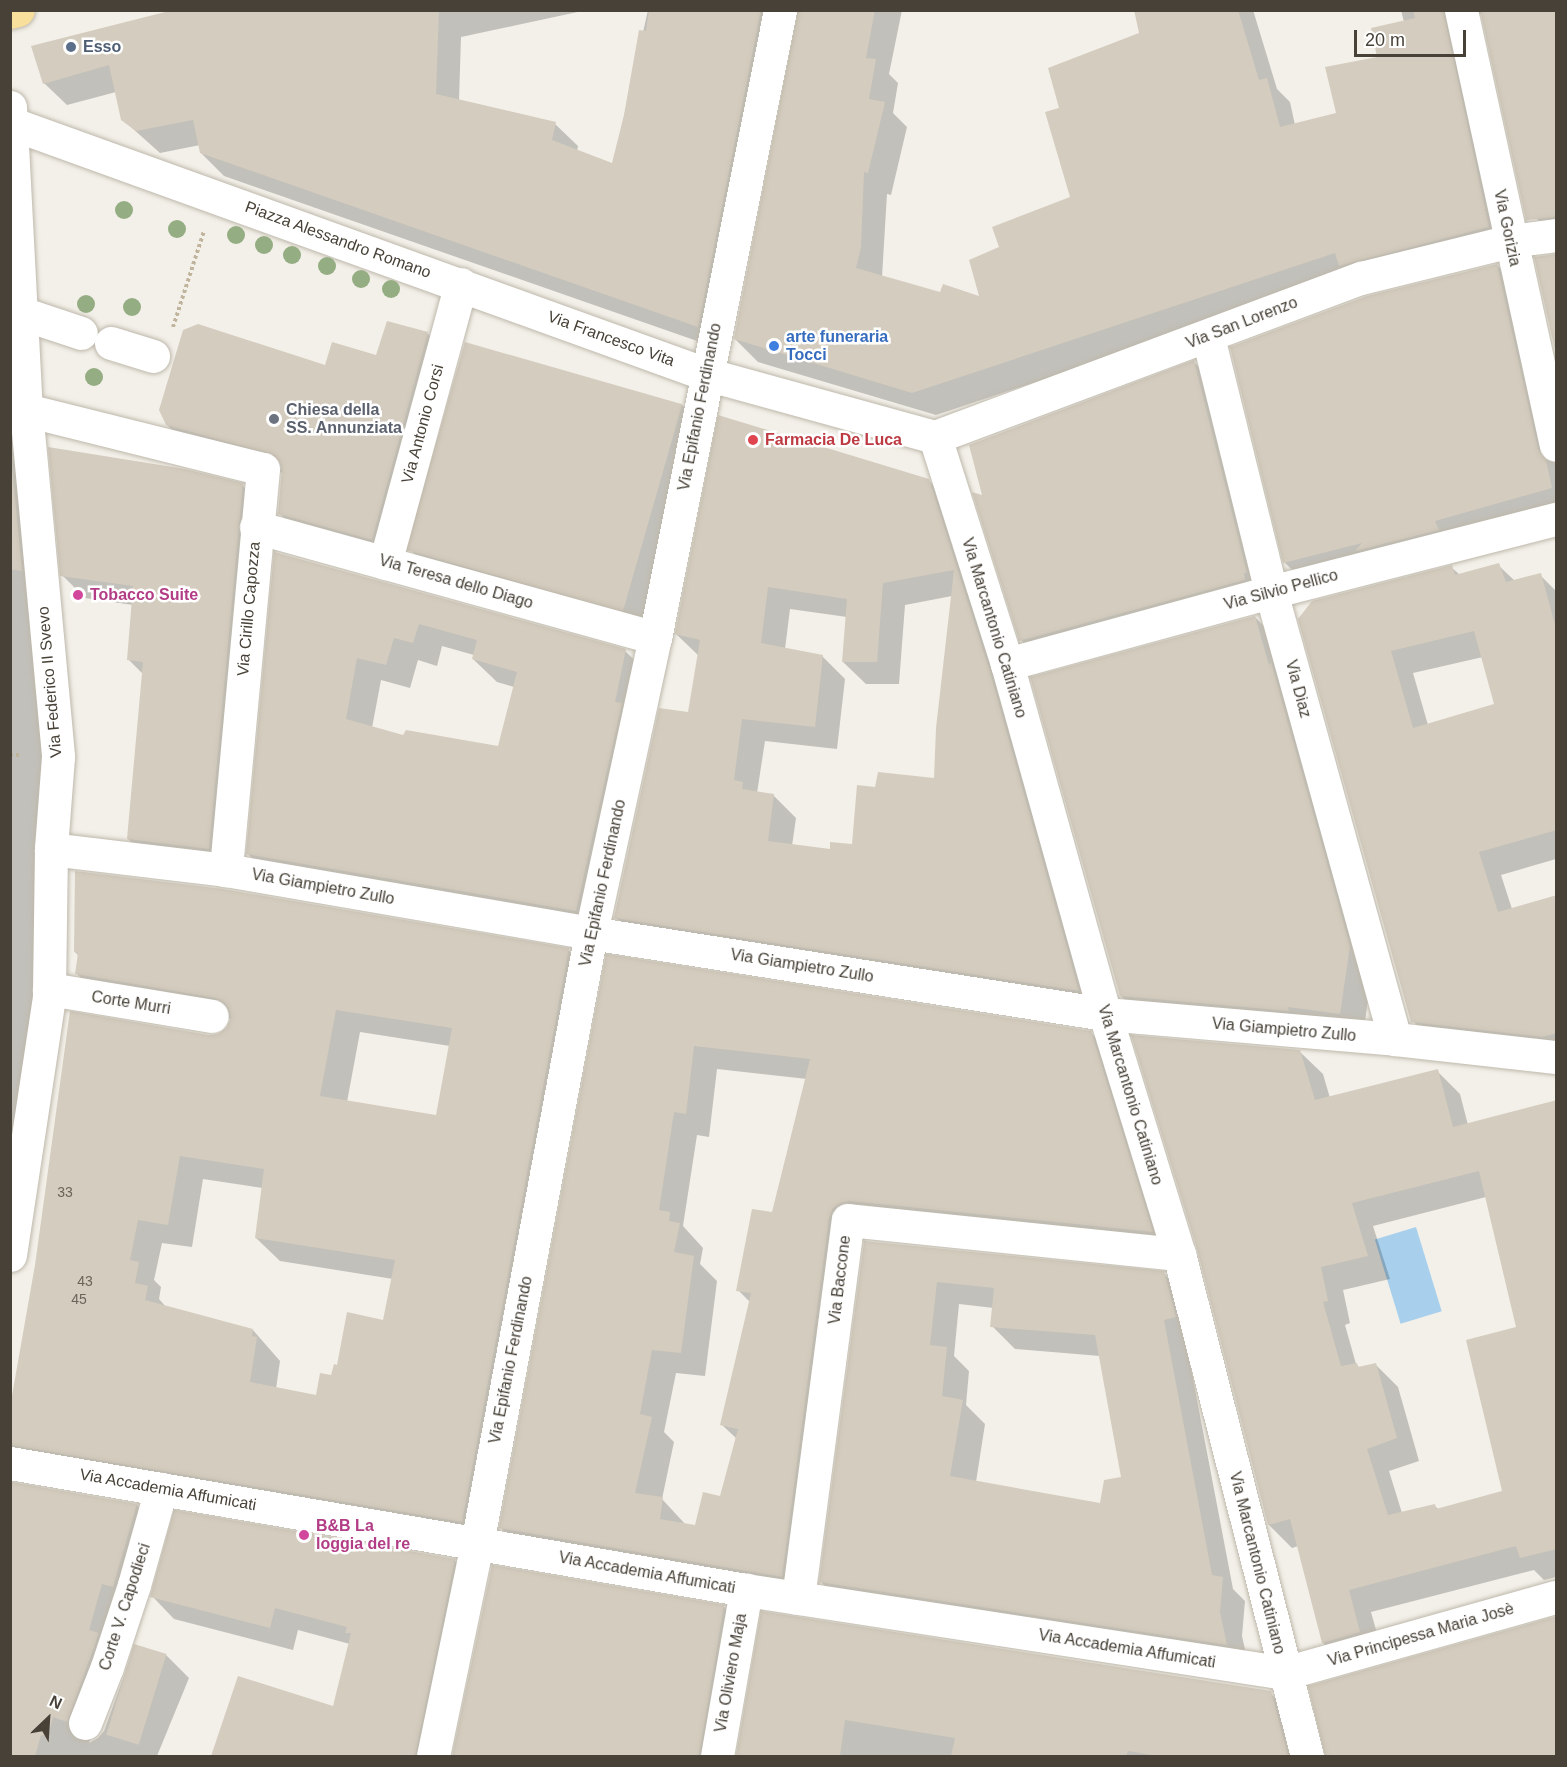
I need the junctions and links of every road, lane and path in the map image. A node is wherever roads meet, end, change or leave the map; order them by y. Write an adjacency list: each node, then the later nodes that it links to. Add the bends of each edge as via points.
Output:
1 (18, 10): 4 (main road)
2 (780, 10): 13 (street, Via Epifanio Ferdinando)
3 (1461, 10): 8 (street, Via Gorizia)
4 (10, 12)
5 (12, 115): 6 (street, Piazza Alessandro Romano); 10 (street, Via Federico II Svevo)
6 (215, 196): 9 (street, Piazza Alessandro Romano); 12 (path)
7 (1557, 235): 8 (street, Via San Lorenzo)
8 (1510, 241): 11 (street, Via San Lorenzo, via 1360,278); 16 (street, Via Gorizia)
9 (461, 284): 13 (street, Via Francesco Vita); 19 (street, Via Antonio Corsi)
10 (21, 313): 12 (street, via 96,338); 14 (street, Via Federico II Svevo)
11 (1208, 337): 15 (street, Via San Lorenzo); 20 (street, Via Diaz)
12 (161, 347)
13 (706, 374): 15 (street, Via Francesco Vita); 21 (street, Via Epifanio Ferdinando)
14 (26, 410): 18 (street, Via Cirillo Capozza, via 263,469); 23 (street, Via Federico II Svevo, via 58,757)
15 (935, 437): 22 (street, Via Marcantonio Catiniano)
16 (1557, 445)
17 (1557, 519): 20 (street, Via Silvio Pellico)
18 (256, 527): 19 (street, Via Teresa dello Diago); 24 (street, Via Cirillo Capozza)
19 (385, 563): 21 (street, Via Teresa dello Diago)
20 (1271, 592): 22 (street, Via Silvio Pellico); 29 (street, Via Diaz)
21 (655, 638): 25 (street, Via Epifanio Ferdinando)
22 (1006, 664): 27 (street, Via Marcantonio Catiniano)
23 (51, 849): 24 (street, Via Giampietro Zullo); 26 (street, Via Federico II Svevo)
24 (226, 870): 25 (street, Via Giampietro Zullo)
25 (591, 933): 27 (street, Via Giampietro Zullo); 35 (street, Via Epifanio Ferdinando)
26 (49, 989): 28 (street, Corte Murri); 32 (street, Via Federico II Svevo)
27 (1105, 1014): 29 (street, Via Giampietro Zullo); 31 (street, Via Marcantonio Catiniano)
28 (212, 1016)
29 (1395, 1039): 30 (street, Via Giampietro Zullo)
30 (1557, 1057)
31 (1179, 1254): 38 (street, Via Baccone, via 848,1220); 39 (street, Via Marcantonio Catiniano)
32 (10, 1255)
33 (10, 1463): 34 (street, Via Accademia Affumicati)
34 (161, 1489): 35 (street, Via Accademia Affumicati); 40 (street, Corte V. Capodieci, via 114,1646)
35 (477, 1544): 36 (street, Via Accademia Affumicati); 41 (street, Via Epifanio Ferdinando)
36 (746, 1590): 38 (street, Via Accademia Affumicati); 42 (street, Via Oliviero Maja)
37 (1557, 1597): 39 (street, Via Principessa Maria Josè)
38 (798, 1598): 39 (street, Via Accademia Affumicati)
39 (1285, 1673): 43 (street, Via Marcantonio Catiniano)
40 (85, 1723)
41 (433, 1756)
42 (717, 1756)
43 (1307, 1756)

